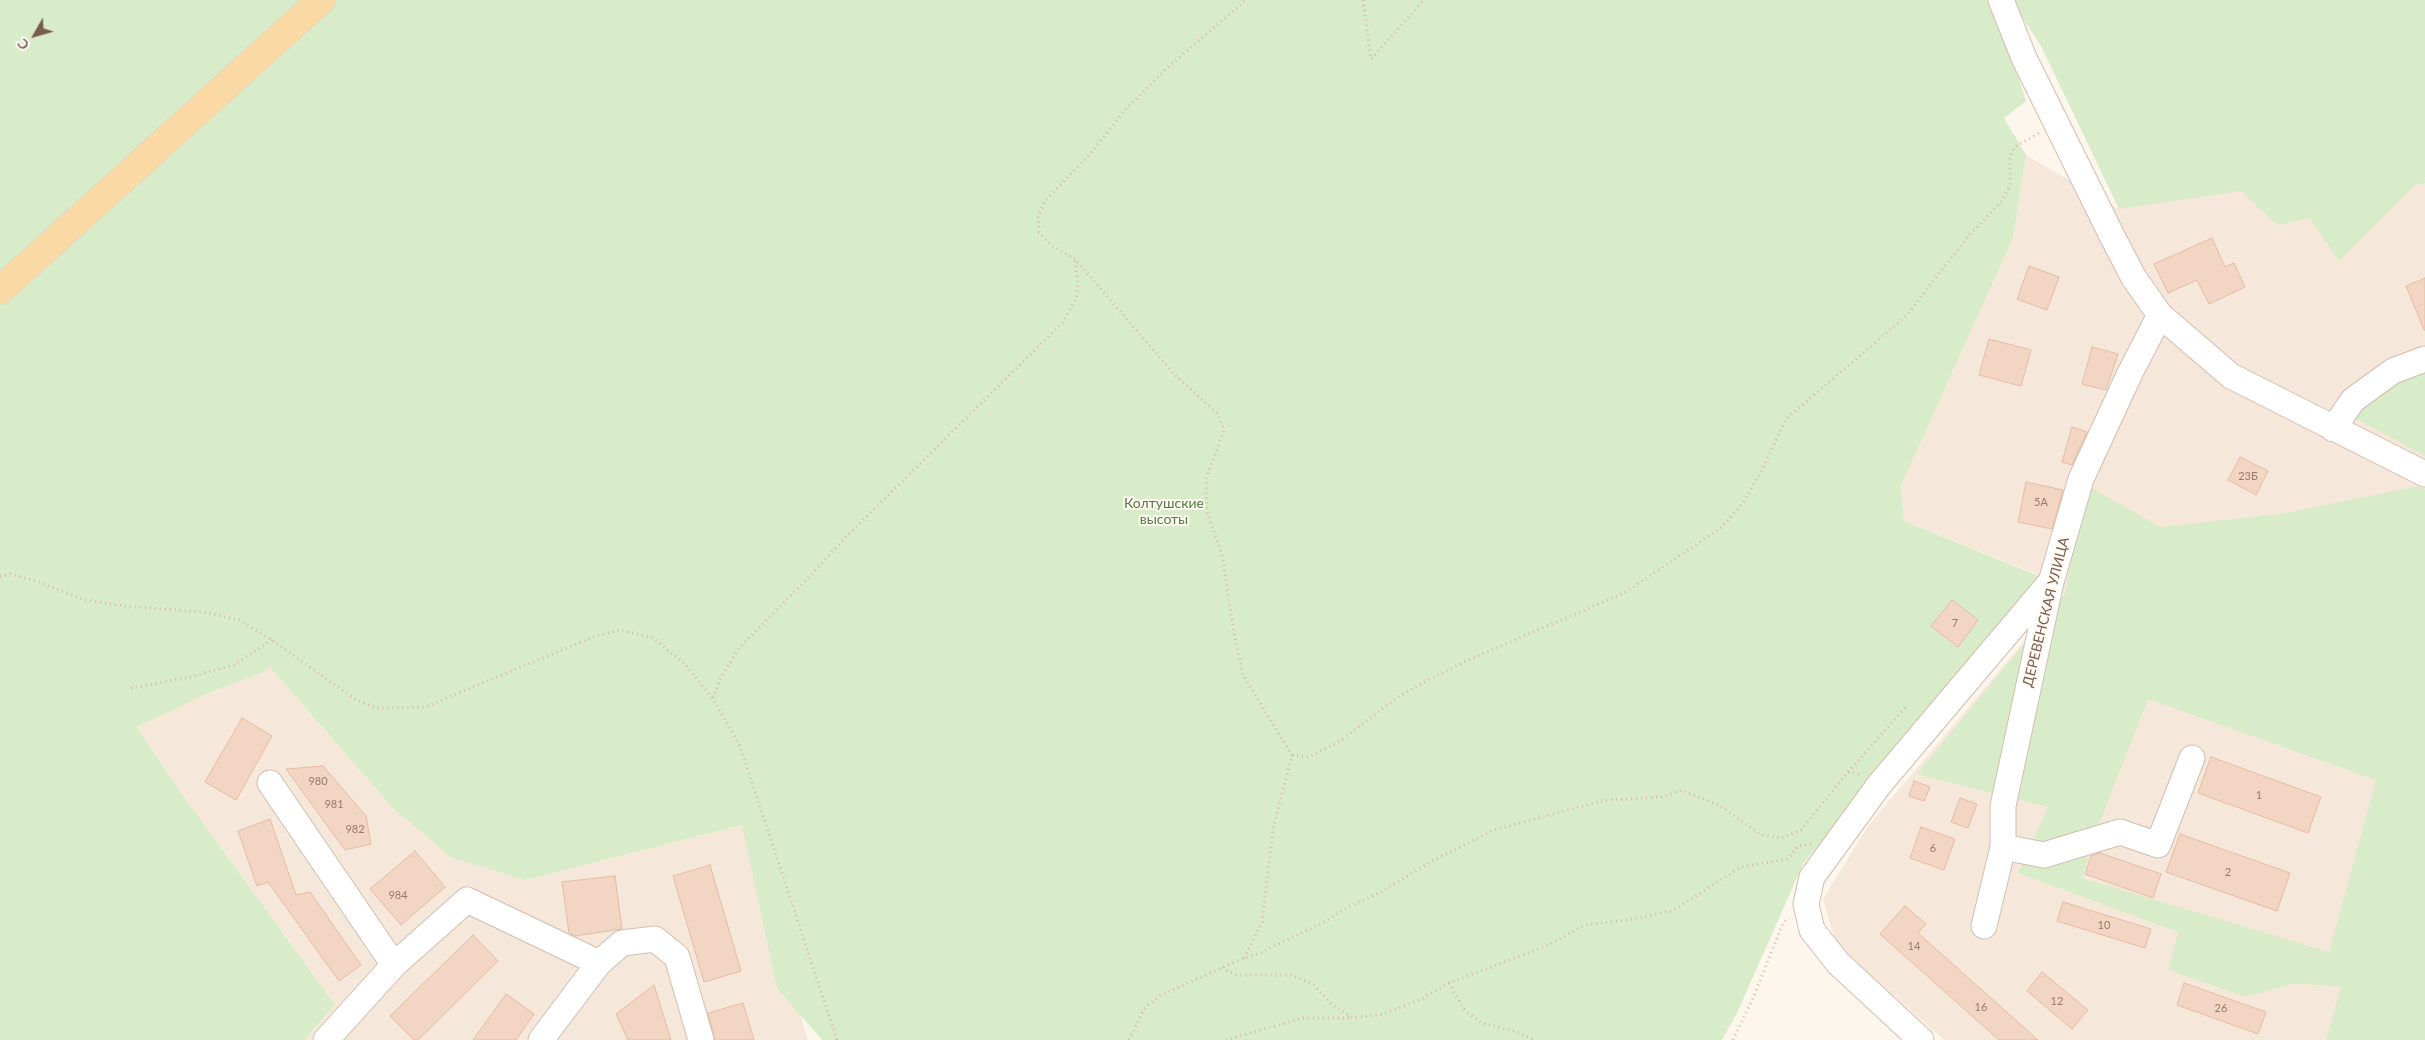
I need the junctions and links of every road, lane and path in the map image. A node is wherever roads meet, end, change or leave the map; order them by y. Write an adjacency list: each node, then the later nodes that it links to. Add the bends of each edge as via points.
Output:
1 (321, 0): 8 (main road)
2 (1246, 0): 7 (path, via 1166,69 1125,110 1090,154 1045,201 1038,216 1039,232 1051,245)
3 (1363, 0): 4 (path, via 1371,59)
4 (1424, 0)
5 (2001, 0): 6 (street)
6 (2056, 124): 9 (street, via 2134,278); 19 (path, via 2015,147 2010,156 2010,185 2002,201 1970,234 1906,316 1786,419 1743,503 1722,527 1626,592 1428,680 1398,697 1340,741 1310,756)
7 (1075, 259): 17 (path, via 1076,300 1063,322 745,642 720,678); 19 (path, via 1174,374 1217,413 1224,430 1206,479 1207,512 1222,554 1243,675)
8 (0, 290)
9 (2160, 315): 11 (street, via 2231,376); 14 (street, ДЕРЕВЕНСКАЯ УЛИЦА, via 2081,479)
10 (2425, 359): 11 (street, via 2393,371 2353,400)
11 (2333, 429): 12 (street)
12 (2425, 474)
13 (0, 576): 15 (path, via 10,574 36,581 85,600 203,612 239,620)
14 (2051, 582): 22 (street, ДЕРЕВЕНСКАЯ УЛИЦА, via 2003,806); 23 (street, via 1879,785)
15 (272, 640): 16 (path, via 234,665); 17 (path, via 356,700 376,708 425,708 592,638 620,630 653,638 685,664)
16 (131, 688)
17 (713, 699): 40 (path, via 740,746)
18 (1906, 707): 30 (path, via 1801,830 1781,838 1760,834 1719,805 1681,790 1664,798 1604,800 1494,830 1328,920)
19 (1292, 755): 30 (path, via 1273,829 1262,922)
20 (2192, 758): 22 (street, via 2158,845 2120,832 2044,854)
21 (270, 783): 32 (street)
22 (2002, 846): 27 (street, ДЕРЕВЕНСКАЯ УЛИЦА)
23 (1835, 847): 34 (path, via 1798,846 1788,859 1741,867 1672,911 1585,925 1549,945); 44 (street, via 1812,878 1806,904 1812,930 1838,963)
24 (1788, 917): 25 (path)
25 (1789, 922)
26 (1783, 923): 29 (path)
27 (1984, 926)
28 (1785, 929): 29 (path)
29 (1780, 931): 43 (path)
30 (1244, 958): 33 (path)
31 (599, 963): 32 (street, via 466,900); 38 (street); 39 (street, via 622,943 655,939 677,957)
32 (394, 965): 37 (street)
33 (1222, 968): 35 (path, via 1237,975 1291,975 1313,984 1332,1005); 41 (path, via 1159,996 1144,1009)
34 (1449, 983): 35 (path, via 1384,1014); 36 (path, via 1464,1009 1481,1023 1514,1030)
35 (1354, 1018): 42 (path, via 1303,1018)
36 (1533, 1039)
37 (326, 1040)
38 (541, 1040)
39 (701, 1040)
40 (837, 1040)
41 (1129, 1040)
42 (1226, 1040)
43 (1733, 1040)
44 (1921, 1040)

